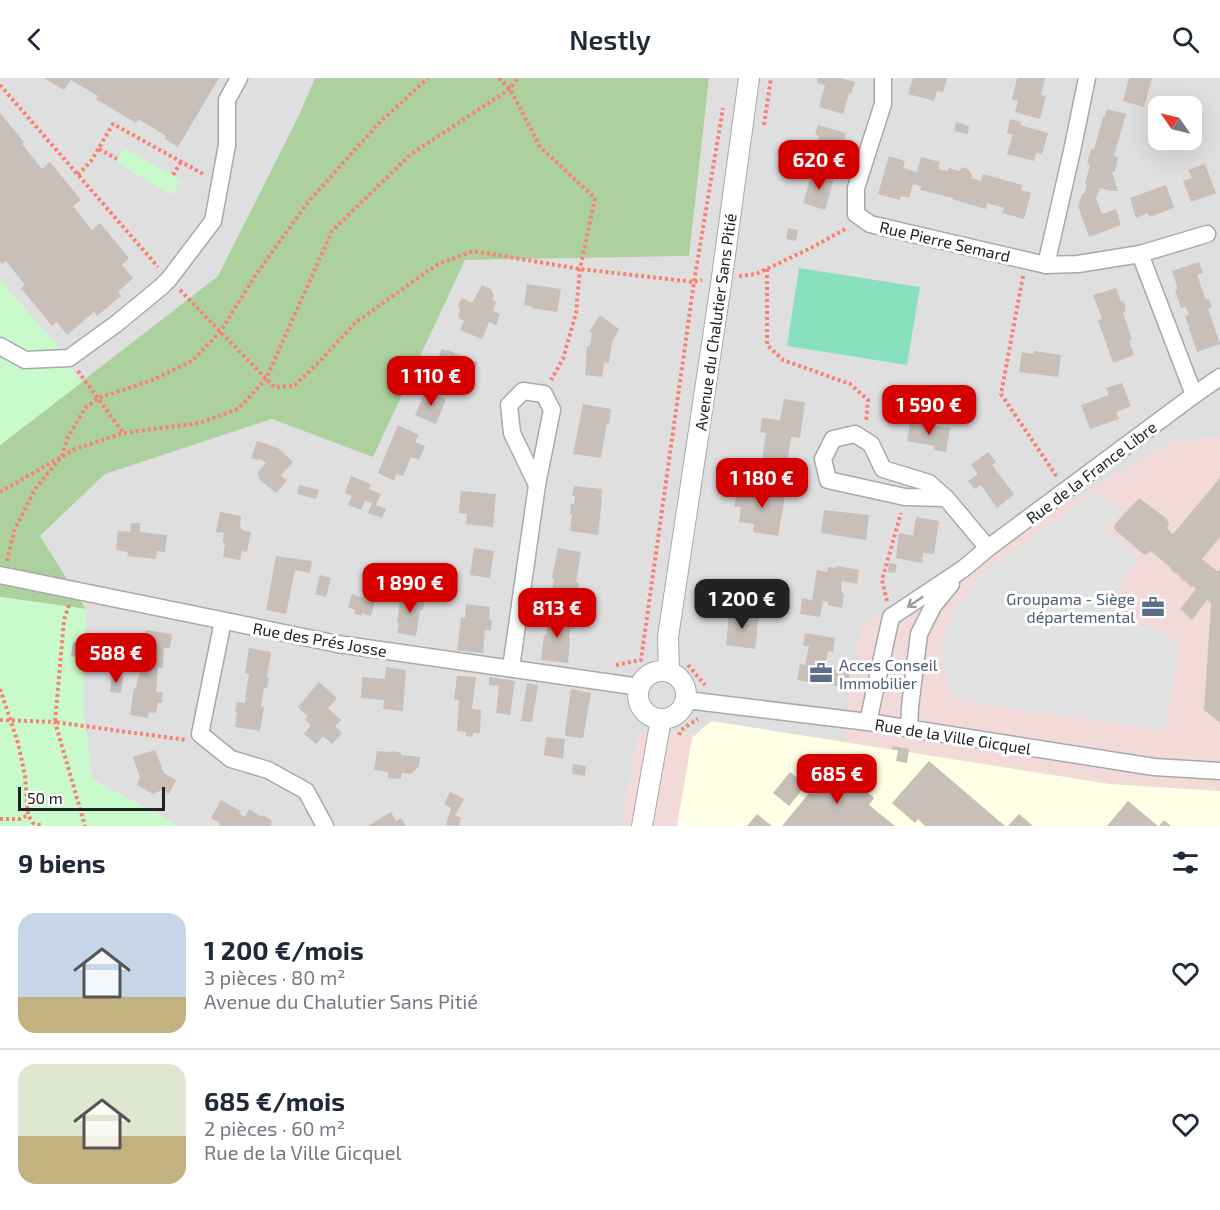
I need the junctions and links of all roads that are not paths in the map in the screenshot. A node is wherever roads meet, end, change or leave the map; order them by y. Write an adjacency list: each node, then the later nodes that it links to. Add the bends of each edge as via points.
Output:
1 (239, 78): 8 (street, via 227,100 227,145 213,221 169,279 69,358 25,360)
2 (749, 78): 17 (street, Avenue du Chalutier Sans Pitié, via 668,637)
3 (884, 78): 7 (street, Rue Pierre Semard, via 882,104 856,188 856,214 870,224)
4 (1086, 78): 7 (street)
5 (1207, 234): 6 (street, Rue Pierre Semard)
6 (1140, 254): 7 (street, Rue Pierre Semard); 10 (street)
7 (1047, 265)
8 (0, 346)
9 (1220, 377): 10 (street, Rue de la France Libre)
10 (1194, 395): 13 (street, Rue de la France Libre)
11 (537, 485): 11 (street, via 552,410 544,394 523,391 509,405 512,432); 18 (street)
12 (946, 498): 12 (street, via 905,497 828,480 823,459 833,439 855,434 872,444 883,469 929,483); 13 (street)
13 (988, 549): 14 (street, Rue de la France Libre)
14 (963, 569): 22 (street, Rue de la France Libre, one-way to 22, via 891,617); 23 (street, Rue de la France Libre, via 933,606 919,634)
15 (1, 575): 16 (street, Rue des Prés Josse)
16 (223, 621): 18 (street, Rue des Prés Josse, via 338,644); 25 (street, via 200,734 231,759 268,770 306,791)
17 (677, 666): 19 (street, via 649,675); 20 (street, via 676,675 684,686)
18 (511, 668): 19 (street, Rue des Prés Josse)
19 (640, 687): 21 (street, via 643,708)
20 (686, 700): 21 (street, via 674,716); 22 (street, Rue de la Ville Gicquel)
21 (662, 719): 26 (street)
22 (868, 722): 23 (street, Rue de la Ville Gicquel)
23 (909, 729): 24 (street, Rue de la Ville Gicquel, via 1154,767)
24 (1220, 771)
25 (326, 826)
26 (642, 826)

